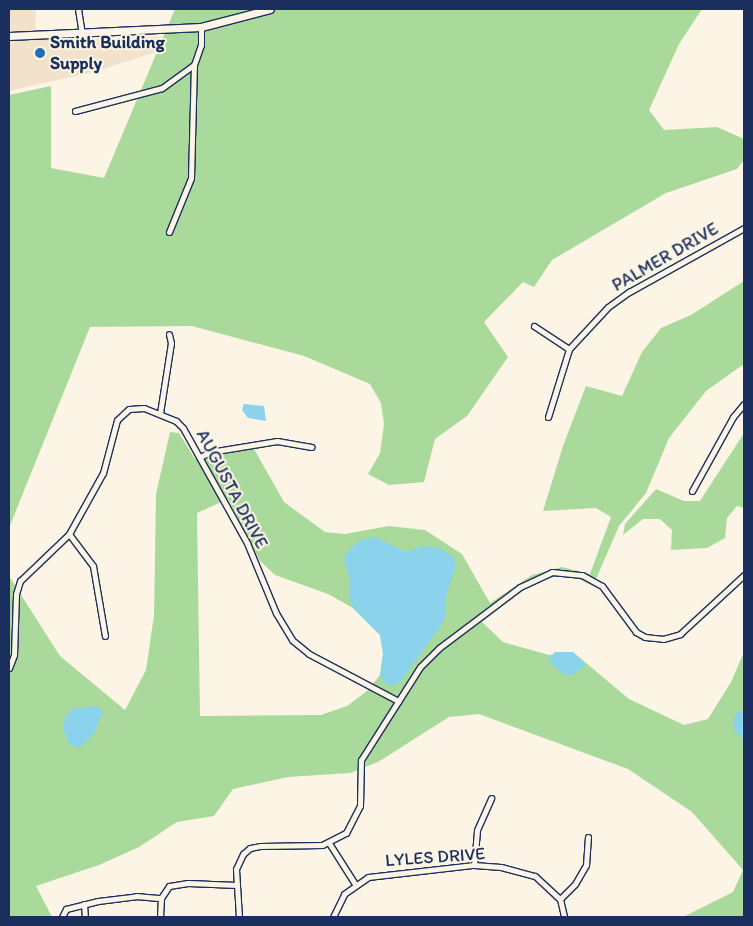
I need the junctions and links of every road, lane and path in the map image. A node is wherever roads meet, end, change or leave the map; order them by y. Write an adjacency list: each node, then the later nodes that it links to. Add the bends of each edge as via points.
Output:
1 (78, 9): 4 (street)
2 (270, 9): 3 (main road)
3 (201, 27): 4 (main road); 6 (street, via 201,45)
4 (82, 33): 5 (main road)
5 (9, 36)
6 (194, 65): 7 (street, via 162,88); 9 (street, via 191,178)
7 (75, 111)
8 (744, 228): 12 (street, PALMER DRIVE, via 629,292 608,307)
9 (169, 232)
10 (534, 326): 12 (street)
11 (169, 334): 14 (street, via 171,343)
12 (569, 349): 15 (street, PALMER DRIVE)
13 (744, 404): 18 (street, via 733,417)
14 (160, 413): 17 (street, AUGUSTA DRIVE, via 183,428); 19 (street, AUGUSTA DRIVE, via 137,407 122,413 117,420 103,473)
15 (548, 417)
16 (311, 447): 17 (street, via 277,441 210,452)
17 (200, 457): 23 (street, AUGUSTA DRIVE, via 247,544 276,613 292,640 309,654)
18 (692, 491)
19 (69, 534): 21 (street, via 93,566); 22 (street, AUGUSTA DRIVE, via 20,581 16,594 14,655)
20 (744, 575): 23 (street, via 680,634 663,639 645,637 636,632 602,586 592,579 564,571 543,575 520,588 439,648 420,667)
21 (105, 636)
22 (9, 668)
23 (398, 701): 26 (street, via 361,760 360,806 354,822 338,840)
24 (491, 798): 27 (street, via 477,830)
25 (588, 837): 31 (street, via 586,865 575,884)
26 (329, 843): 28 (street); 29 (street, via 250,848 237,862)
27 (474, 866): 28 (street, LYLES DRIVE, via 386,873); 31 (street, LYLES DRIVE, via 501,867 535,876)
28 (355, 884): 37 (street, via 344,894)
29 (236, 885): 30 (street, via 175,884 166,888); 36 (street)
30 (161, 898): 32 (street, via 136,896); 35 (street)
31 (560, 899): 38 (street)
32 (84, 904): 33 (street, via 66,909); 34 (street)
33 (62, 917)
34 (85, 917)
35 (160, 917)
36 (239, 917)
37 (333, 917)
38 (564, 917)

